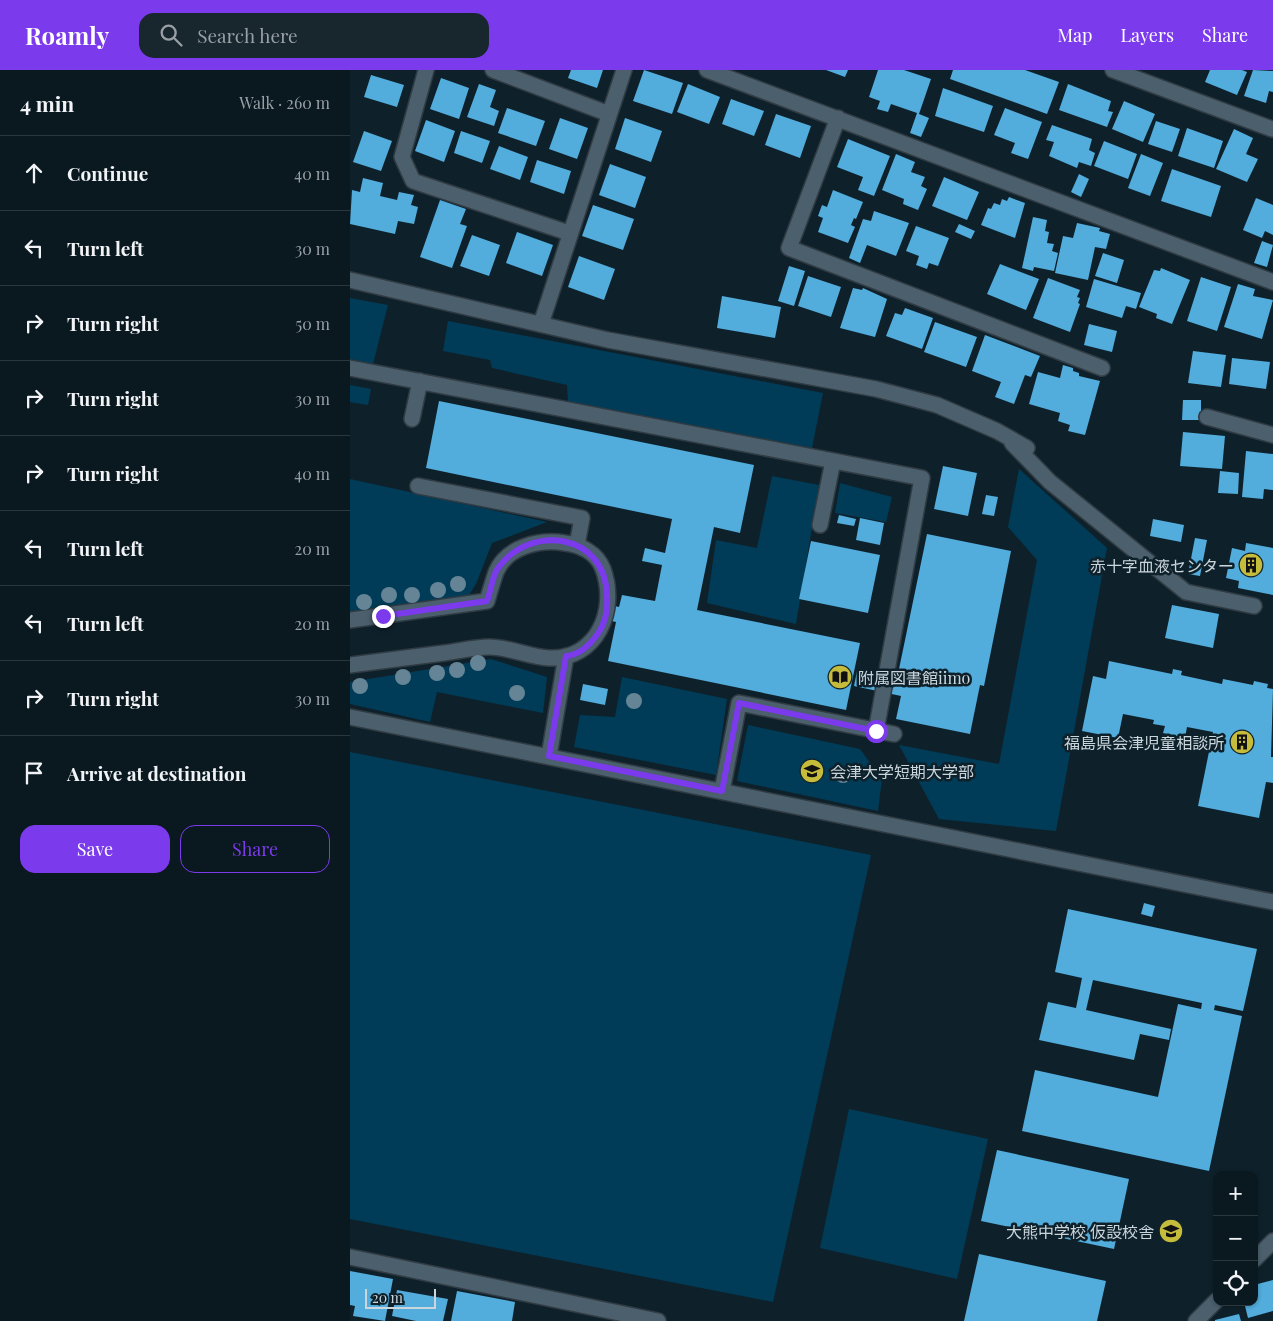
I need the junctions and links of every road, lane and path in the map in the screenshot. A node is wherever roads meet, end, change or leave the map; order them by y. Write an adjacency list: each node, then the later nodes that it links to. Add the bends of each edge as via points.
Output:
1 (426, 70): 10 (street, via 402,157 413,181)
2 (494, 70): 7 (street)
3 (624, 70): 7 (street)
4 (707, 70): 6 (street)
5 (1113, 70): 9 (street)
6 (735, 75): 8 (street)
7 (609, 114): 10 (street)
8 (838, 118): 12 (street); 15 (street, via 788,248)
9 (1272, 129)
10 (569, 233): 13 (street)
11 (350, 280): 13 (street)
12 (1273, 282)
13 (541, 324): 20 (street, via 608,340 876,389 937,405)
14 (350, 368): 16 (street)
15 (1102, 368)
16 (420, 382): 18 (street); 22 (street)
17 (1207, 417): 19 (street)
18 (412, 419)
19 (1273, 435)
20 (1006, 436): 21 (street); 26 (street, via 1050,482 1186,592)
21 (1027, 448)
22 (833, 461): 24 (street); 31 (street, via 922,478)
23 (418, 486): 25 (street, via 582,518)
24 (820, 525)
25 (577, 545): 27 (street, via 534,542 513,552 497,570 487,601); 28 (street, via 591,553 601,565 607,580 608,610 592,643 573,656)
26 (1254, 606)
27 (350, 620)
28 (566, 656): 29 (street, via 549,658 490,647); 33 (street)
29 (350, 665)
30 (350, 717): 33 (street)
31 (876, 731): 32 (street); 34 (street, via 739,703)
32 (894, 734)
33 (549, 756): 34 (street)
34 (722, 791): 35 (street)
35 (1273, 902)
36 (1273, 1241): 37 (street)
37 (1258, 1256)
38 (350, 1257): 40 (street)
39 (1213, 1304): 41 (street)
40 (658, 1321)
41 (1196, 1321)

